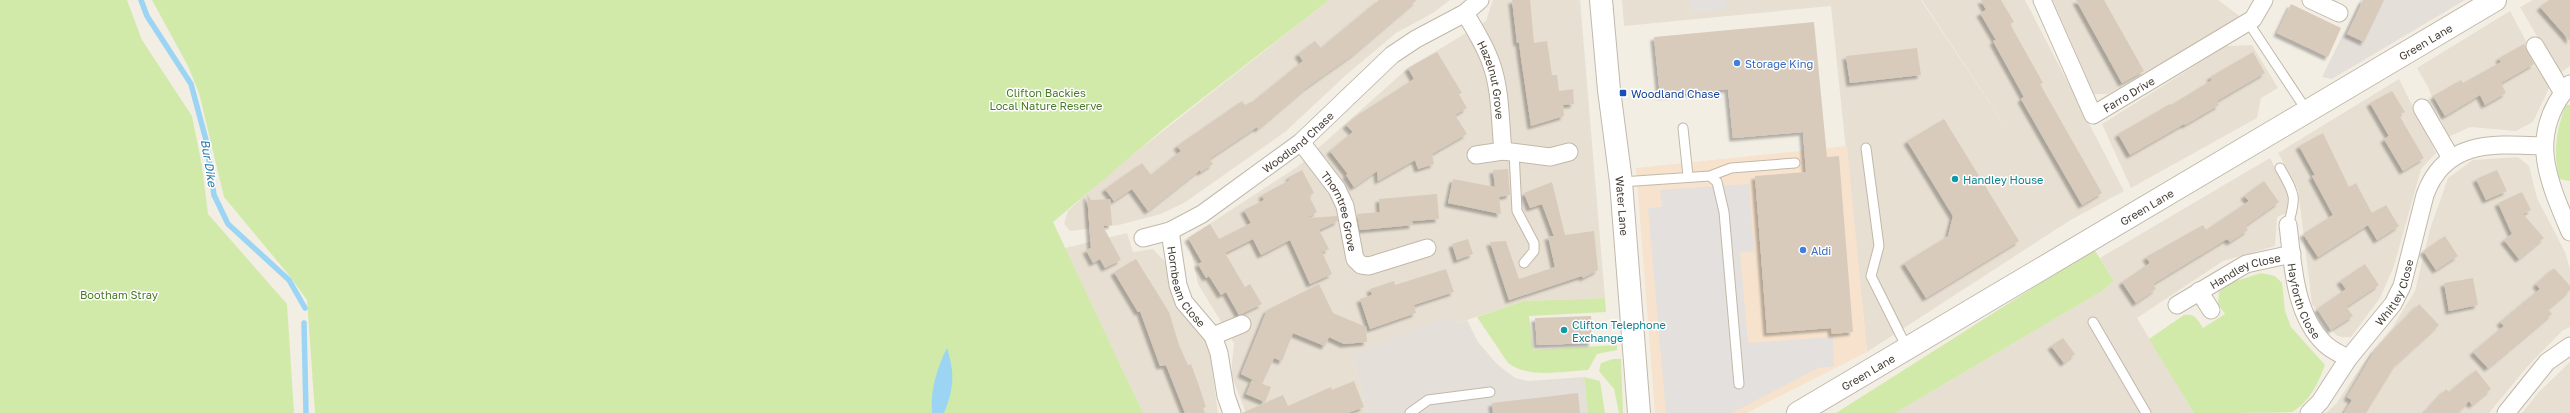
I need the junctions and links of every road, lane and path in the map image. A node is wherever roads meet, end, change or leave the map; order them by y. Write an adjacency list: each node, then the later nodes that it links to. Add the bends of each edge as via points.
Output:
1 (1480, 0): 8 (street, Woodland Chase)
2 (1602, 0): 26 (street, Water Lane, via 1609,90)
3 (2042, 0): 9 (street, Farro Drive, via 2093,115)
4 (2264, 0): 9 (street, Farro Drive, via 2253,20)
5 (2311, 0): 7 (street)
6 (2495, 0): 13 (street, Green Lane)
7 (2339, 13)
8 (1465, 14): 15 (street, Woodland Chase, via 1416,39 1392,55); 18 (street, Hazelnut Grove, via 1492,64)
9 (2248, 22): 13 (lane)
10 (2535, 46): 11 (street)
11 (2566, 88): 16 (street, via 2546,128)
12 (2422, 108): 21 (street)
13 (2307, 111): 41 (street, Green Lane)
14 (1683, 128): 24 (lane)
15 (1301, 142): 28 (street, Woodland Chase, via 1202,214); 31 (street, Thorntree Grove, via 1337,189 1345,206 1355,259 1361,265 1369,266)
16 (2544, 146): 21 (street, Whitley Close, via 2477,147 2464,150); 29 (street, via 2545,167 2551,187)
17 (1866, 148): 41 (lane, via 1879,246 1871,276)
18 (1509, 152): 19 (street, via 1550,157); 20 (street); 33 (lane, via 1518,211 1534,242 1534,251)
19 (1569, 152)
20 (1476, 155)
21 (2451, 158): 42 (street, Whitley Close, via 2438,169 2430,182 2402,286 2392,304)
22 (1795, 163): 25 (lane, via 1731,168)
23 (2280, 168): 27 (lane, via 2294,193 2294,205)
24 (1688, 176): 25 (lane); 26 (lane)
25 (1710, 176): 43 (lane, via 1717,182 1724,212)
26 (1621, 182): 47 (street, Water Lane)
27 (2288, 225): 32 (street, Hayforth Close)
28 (1170, 232): 30 (street, Woodland Chase); 39 (street, Hornbeam Close, via 1178,285 1184,302)
29 (2570, 232)
30 (1143, 238)
31 (1427, 248)
32 (2292, 254): 34 (street, Handley Close, via 2246,264); 42 (street, Hayforth Close, via 2300,303 2309,324 2325,344)
33 (1524, 263)
34 (2199, 291): 35 (street, Handley Close); 36 (street, Handley Close)
35 (2177, 305)
36 (2211, 310)
37 (2093, 322): 49 (lane)
38 (1242, 324): 39 (street, Hornbeam Close)
39 (1214, 336): 45 (street, Hornbeam Close)
40 (2570, 346): 51 (street, via 2548,362)
41 (1908, 348): 48 (street, Green Lane)
42 (2348, 359): 50 (street, Whitley Close, via 2325,395)
43 (1739, 384)
44 (1490, 392): 46 (lane, via 1428,400)
45 (1232, 413)
46 (1410, 413)
47 (1639, 413)
48 (1798, 413)
49 (2146, 413)
50 (2309, 413)
51 (2506, 413)

